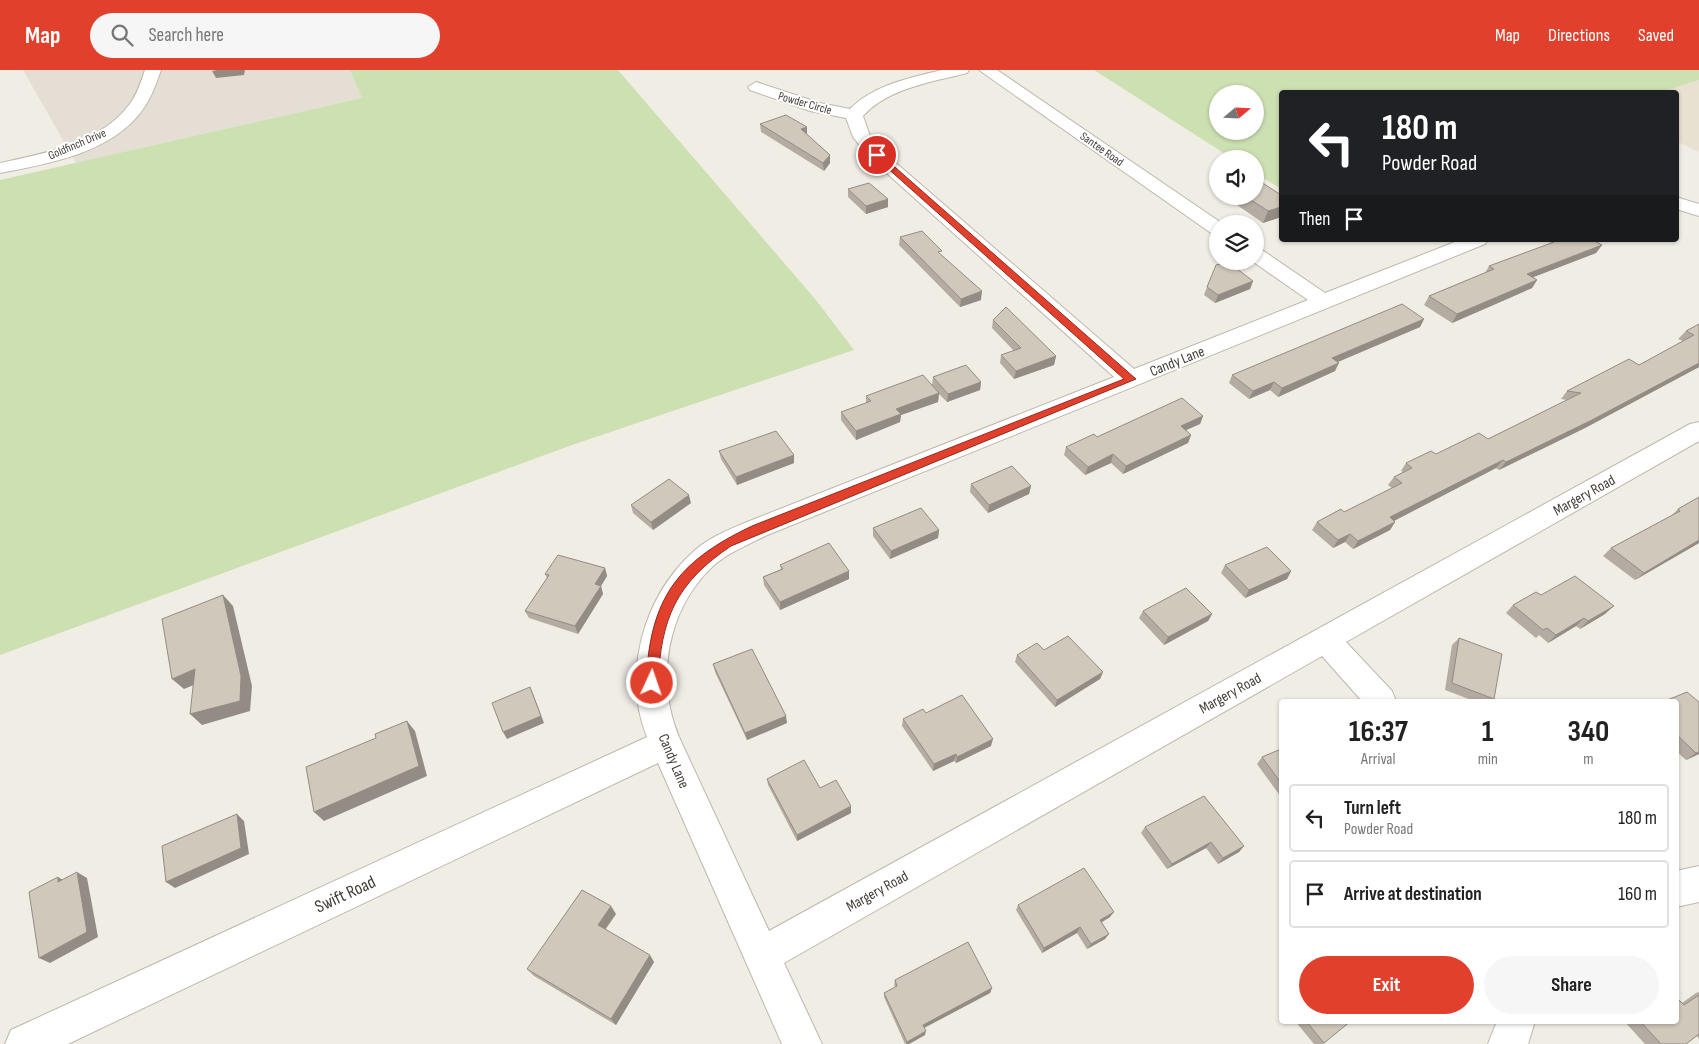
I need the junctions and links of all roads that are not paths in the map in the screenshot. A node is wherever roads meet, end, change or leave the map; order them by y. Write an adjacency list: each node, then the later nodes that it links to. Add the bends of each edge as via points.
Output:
1 (153, 70): 6 (street, Goldfinch Drive, via 137,107 110,130 62,152)
2 (961, 70): 5 (street, via 899,88 871,101)
3 (987, 70): 9 (street, Santee Road)
4 (756, 87): 5 (street, Powder Circle, via 816,108)
5 (854, 115): 13 (street, via 859,132 877,155)
6 (0, 168)
7 (1679, 205): 8 (street)
8 (1699, 210)
9 (1209, 223)
10 (1473, 242): 12 (street, Candy Lane)
11 (1264, 260): 12 (street)
12 (1324, 302): 13 (street, Candy Lane)
13 (1131, 379): 17 (street, Candy Lane, via 756,529 704,558 685,577 670,600 653,655 655,715)
14 (1699, 430): 15 (street, Margery Road)
15 (1326, 640): 16 (street); 20 (street, Margery Road)
16 (1378, 699)
17 (666, 744): 20 (street, Candy Lane); 22 (street, Swift Road)
18 (1699, 884): 19 (street)
19 (1679, 888)
20 (762, 955): 23 (street, Candy Lane)
21 (1515, 1024): 24 (street)
22 (24, 1044)
23 (802, 1044)
24 (1508, 1044)

